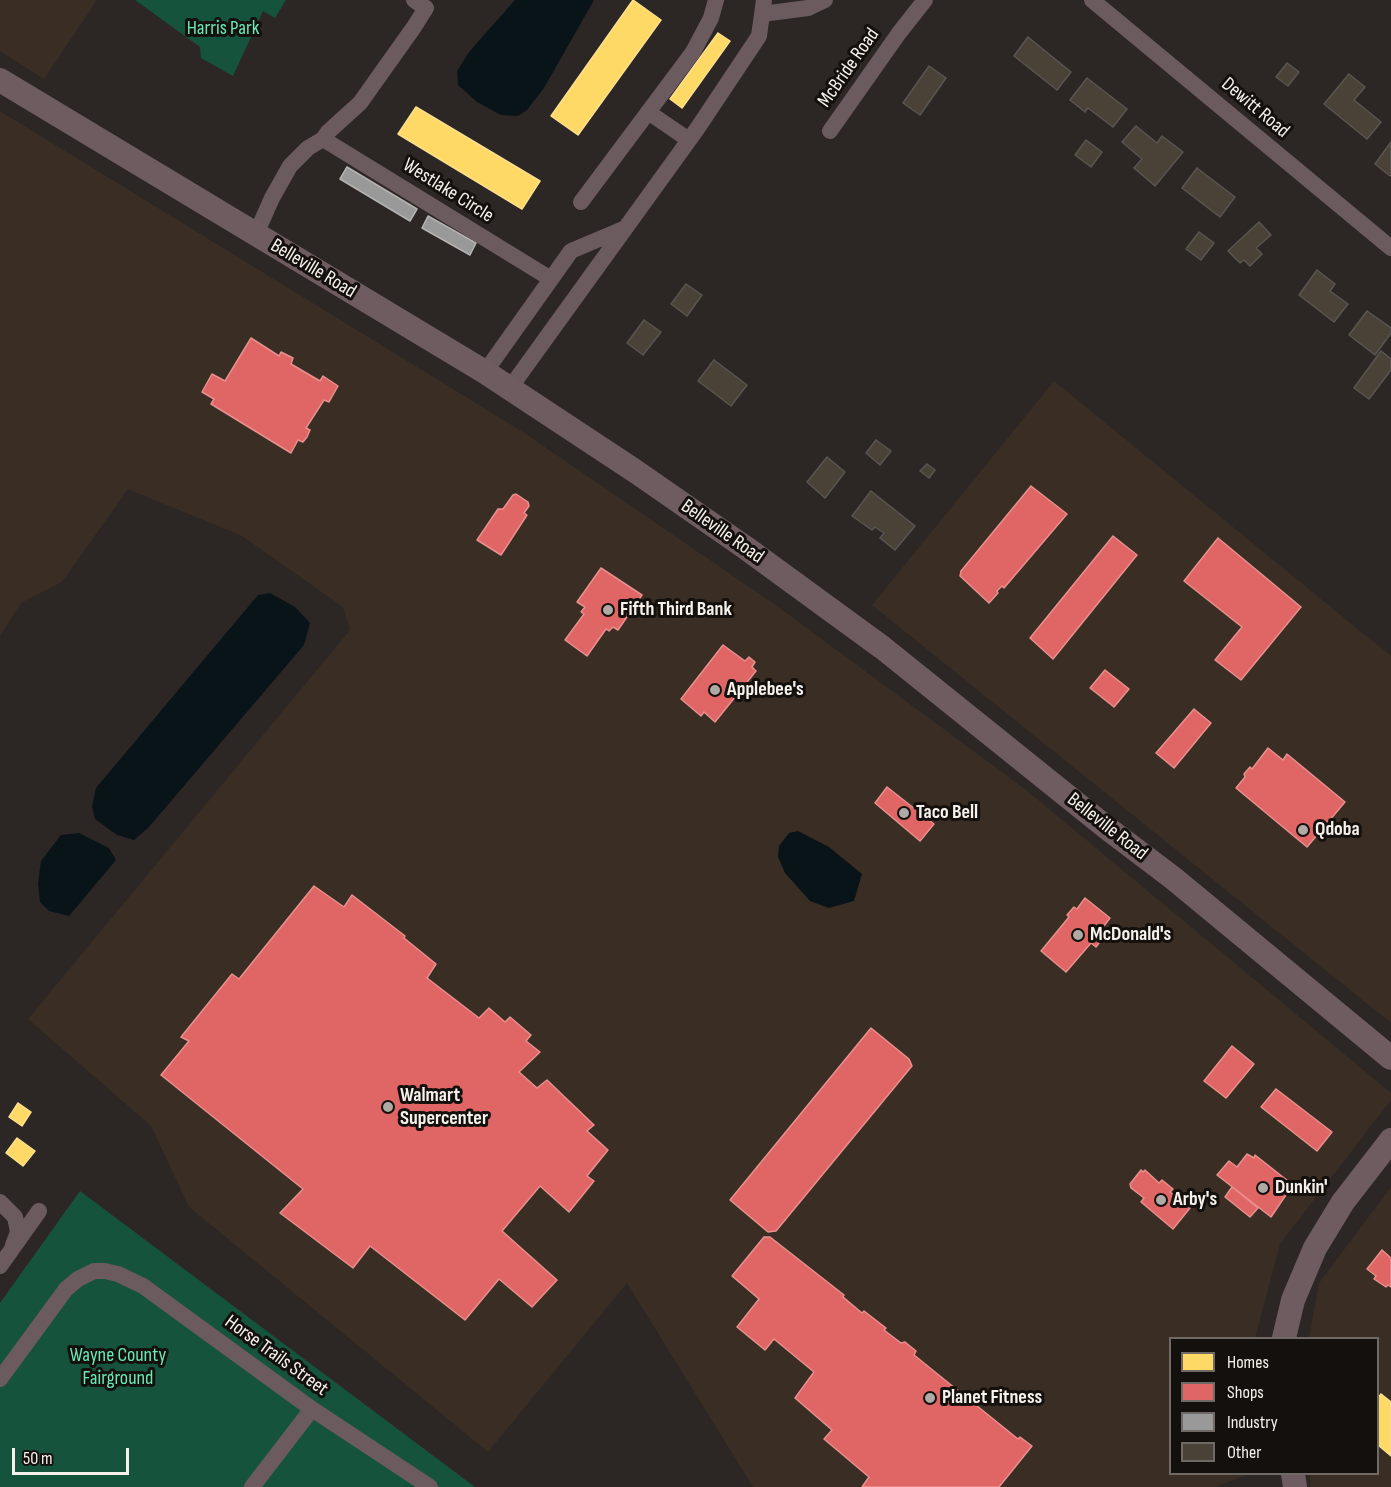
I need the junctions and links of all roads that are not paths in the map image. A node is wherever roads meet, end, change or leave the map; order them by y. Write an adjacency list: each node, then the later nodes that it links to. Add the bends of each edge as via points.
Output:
1 (414, 0): 10 (street, via 426,8 360,103)
2 (716, 0): 8 (street, via 693,52)
3 (825, 0): 6 (street, via 808,8)
4 (925, 0): 9 (street, McBride Road)
5 (1092, 0): 15 (street, Dewitt Road)
6 (763, 7): 11 (street, via 759,36)
7 (0, 80): 14 (main road, Belleville Road)
8 (648, 112): 11 (street); 12 (street)
9 (830, 131)
10 (323, 139): 14 (street, via 290,166); 16 (street, Westlake Circle)
11 (689, 140): 13 (street)
12 (581, 202)
13 (624, 228): 16 (street, via 571,251); 18 (street)
14 (256, 234): 17 (main road, Belleville Road)
15 (1391, 248)
16 (551, 279): 17 (street)
17 (484, 372): 18 (main road, Belleville Road)
18 (510, 388): 19 (main road, Belleville Road, via 746,548 883,648)
19 (1391, 1058)
20 (1391, 1140): 25 (main road, via 1343,1202 1315,1248 1293,1300)
21 (0, 1202): 23 (street, via 17,1223)
22 (39, 1211): 23 (street)
23 (11, 1249): 24 (street)
24 (0, 1266)
25 (1284, 1337)
26 (0, 1379): 27 (street, Horse Trails Street, via 66,1289 78,1278 105,1271 143,1286)
27 (312, 1409): 28 (street); 29 (street, Horse Trails Street)
28 (252, 1487)
29 (430, 1487)

